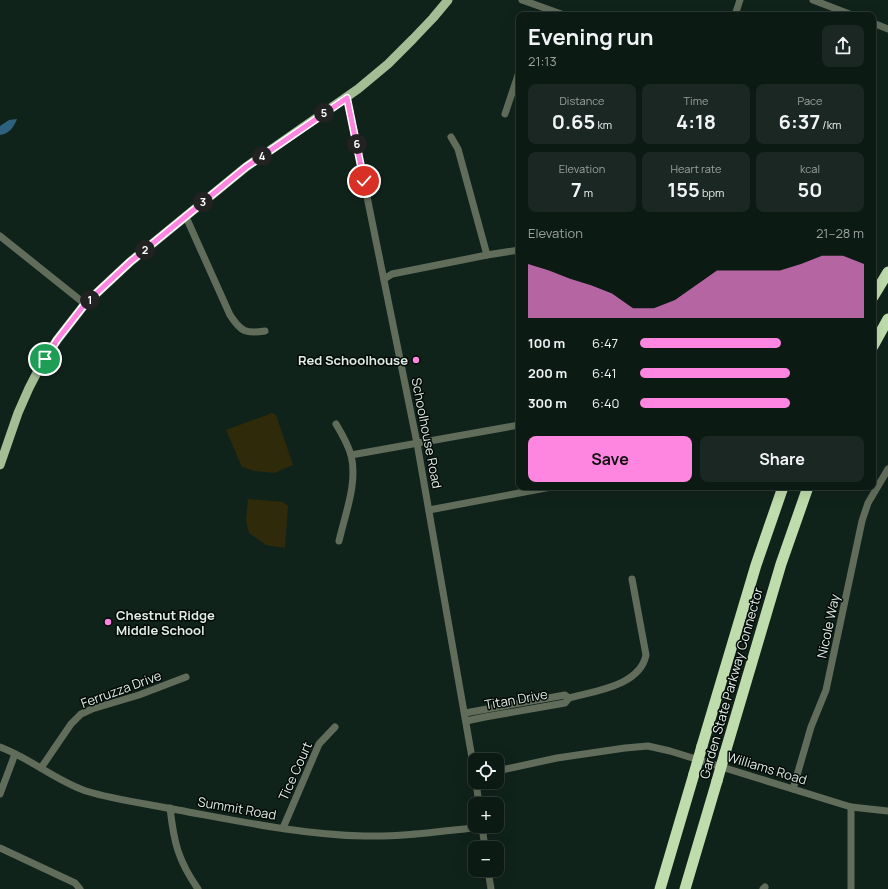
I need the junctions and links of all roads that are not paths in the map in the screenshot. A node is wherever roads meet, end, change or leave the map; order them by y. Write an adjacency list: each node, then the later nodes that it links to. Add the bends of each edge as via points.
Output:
1 (448, 0): 13 (main road, via 388,64)
2 (522, 0): 5 (street)
3 (740, 0): 8 (street)
4 (813, 0): 9 (street)
5 (540, 7): 6 (street); 7 (street)
6 (539, 12)
7 (555, 12)
8 (736, 12)
9 (844, 12)
10 (876, 24): 11 (street)
11 (888, 29)
12 (516, 86): 14 (street)
13 (347, 98): 16 (main road, via 246,167); 21 (street, Schoolhouse Road)
14 (505, 114)
15 (452, 137): 19 (street, via 458,149)
16 (186, 217): 23 (main road, via 130,262); 25 (street, via 230,315 244,331)
17 (0, 236): 23 (street)
18 (516, 252): 19 (street)
19 (487, 255): 21 (street, via 392,274)
20 (888, 272): 22 (highway)
21 (384, 279): 29 (street, Schoolhouse Road)
22 (876, 292)
23 (85, 304): 31 (main road, via 42,363 18,413)
24 (888, 319): 26 (highway)
25 (265, 331)
26 (876, 341)
27 (336, 424): 30 (street)
28 (516, 426): 29 (street)
29 (417, 443): 30 (street); 38 (street, Schoolhouse Road)
30 (351, 455): 39 (street, via 353,486)
31 (0, 466)
32 (888, 469): 33 (street, Nicole Way)
33 (876, 489)
34 (535, 490): 38 (street)
35 (782, 490): 63 (highway, Garden State Parkway Connector, bridge, via 756,566)
36 (807, 490): 64 (highway, Garden State Parkway Connector, bridge, via 779,569)
37 (876, 490): 51 (street, Nicole Way, via 862,521 826,690 811,727)
38 (429, 510): 43 (street, Schoolhouse Road)
39 (338, 541)
40 (632, 579): 42 (street, Titan Drive, via 646,655 645,663 640,671 623,682)
41 (186, 677): 49 (street, Ferruzza Drive, via 81,714 71,724)
42 (569, 698): 43 (street, Titan Drive, via 565,696); 44 (street, Titan Drive, via 565,702)
43 (465, 713): 44 (street, Schoolhouse Road)
44 (466, 721): 47 (street, Schoolhouse Road)
45 (335, 727): 57 (street, Tice Court, via 319,744)
46 (0, 747): 48 (street, Summit Road)
47 (471, 753)
48 (15, 754): 49 (street, Summit Road); 52 (street)
49 (41, 768): 54 (street, Summit Road, via 87,791)
50 (504, 769): 51 (street, Williams Road, via 557,758 648,746 670,750)
51 (793, 789): 53 (street, Williams Road)
52 (0, 794)
53 (851, 807): 55 (street, Williams Road); 65 (street)
54 (170, 808): 57 (street, Summit Road); 61 (street, via 177,848 184,867)
55 (888, 811)
56 (468, 827): 57 (street, Summit Road, via 364,836)
57 (283, 828)
58 (0, 848): 60 (street, via 75,883)
59 (489, 877): 62 (street)
60 (80, 889)
61 (198, 889)
62 (491, 889)
63 (660, 889)
64 (685, 889)
65 (851, 889)

